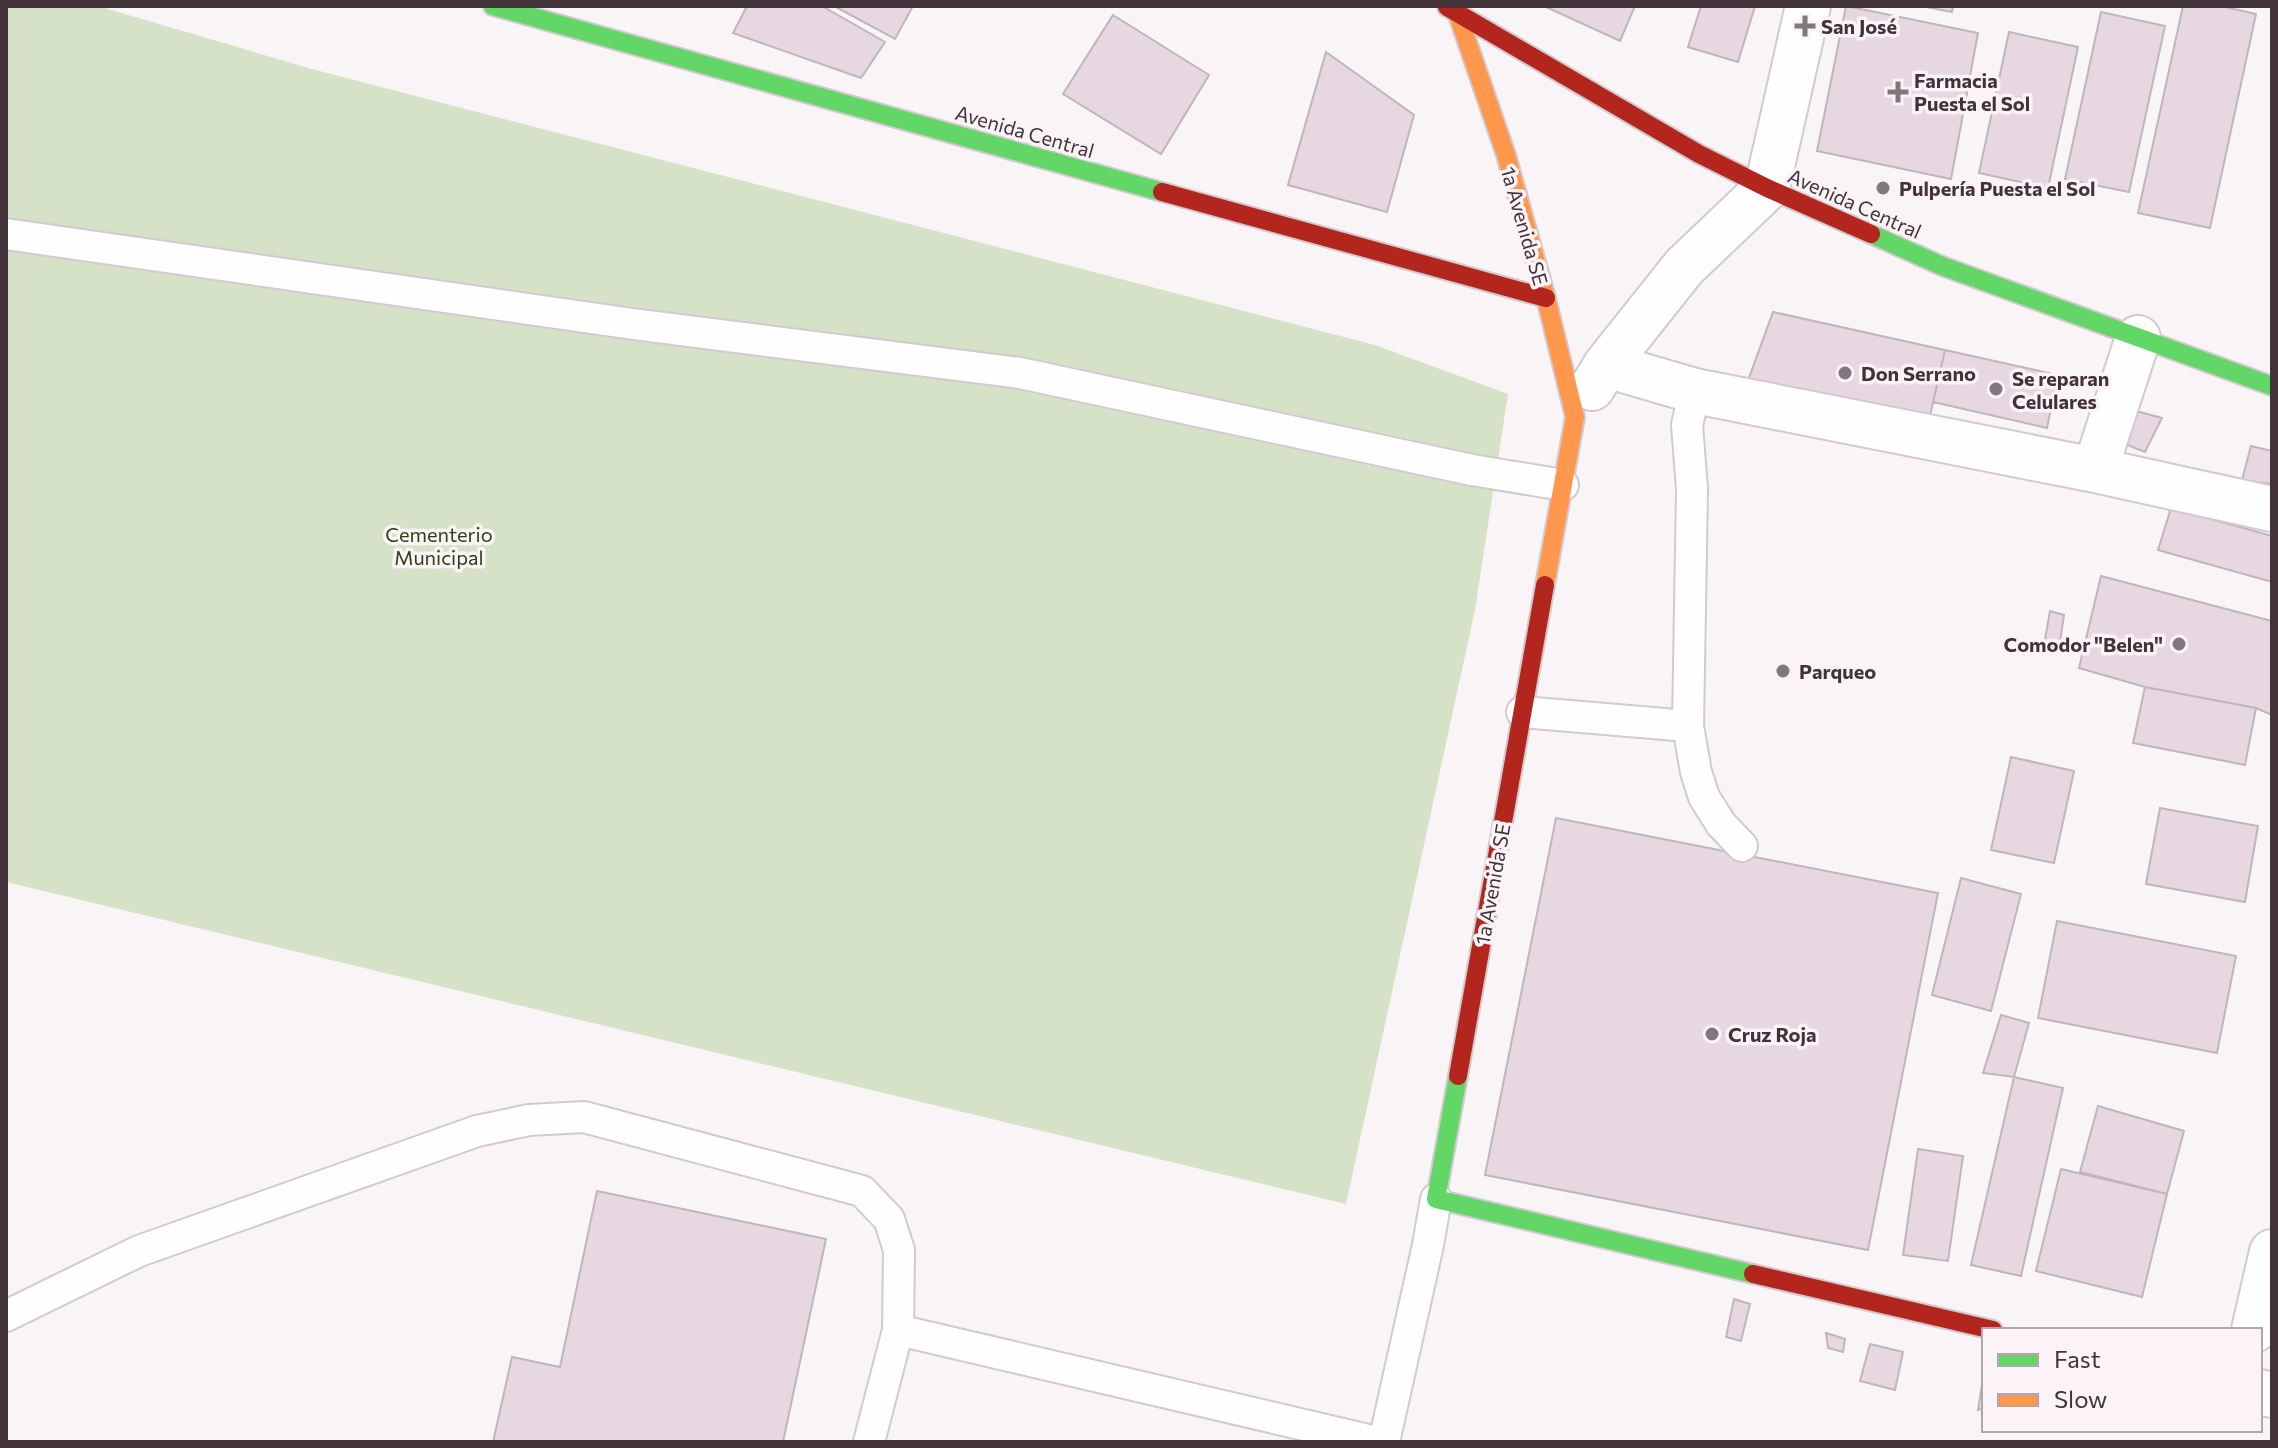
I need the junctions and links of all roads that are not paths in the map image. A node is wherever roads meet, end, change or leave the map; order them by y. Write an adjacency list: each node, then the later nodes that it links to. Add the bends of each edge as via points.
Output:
1 (493, 6): 6 (street, Avenida Central)
2 (1808, 6): 4 (street)
3 (1451, 11): 4 (street, Avenida Central); 6 (street, 1a Avenida SE, via 1506,155)
4 (1767, 188): 7 (street, Avenida Central, via 1942,266); 8 (street, via 1684,267)
5 (6, 234): 13 (lane, via 633,324 1020,373)
6 (1546, 298): 11 (street, 1a Avenida SE)
7 (2138, 338): 9 (street, Avenida Central); 12 (street)
8 (1606, 365): 10 (street); 11 (street)
9 (2272, 386)
10 (1695, 391): 12 (street); 16 (lane, via 1687,425 1692,489)
11 (1575, 417): 13 (street, 1a Avenida SE)
12 (2095, 470): 14 (street)
13 (1563, 485): 15 (street, 1a Avenida SE)
14 (2272, 509)
15 (1522, 712): 16 (lane); 18 (street, 1a Avenida SE)
16 (1688, 726): 17 (lane, via 1704,797)
17 (1742, 846)
18 (1436, 1199): 21 (street); 26 (lane)
19 (2272, 1252): 22 (street)
20 (6, 1316): 23 (lane, via 139,1251 477,1131 529,1120 584,1117 862,1191 889,1219 899,1250)
21 (1984, 1328)
22 (2254, 1328)
23 (898, 1330): 24 (lane); 25 (lane)
24 (869, 1442)
25 (1377, 1442)
26 (1384, 1442)

